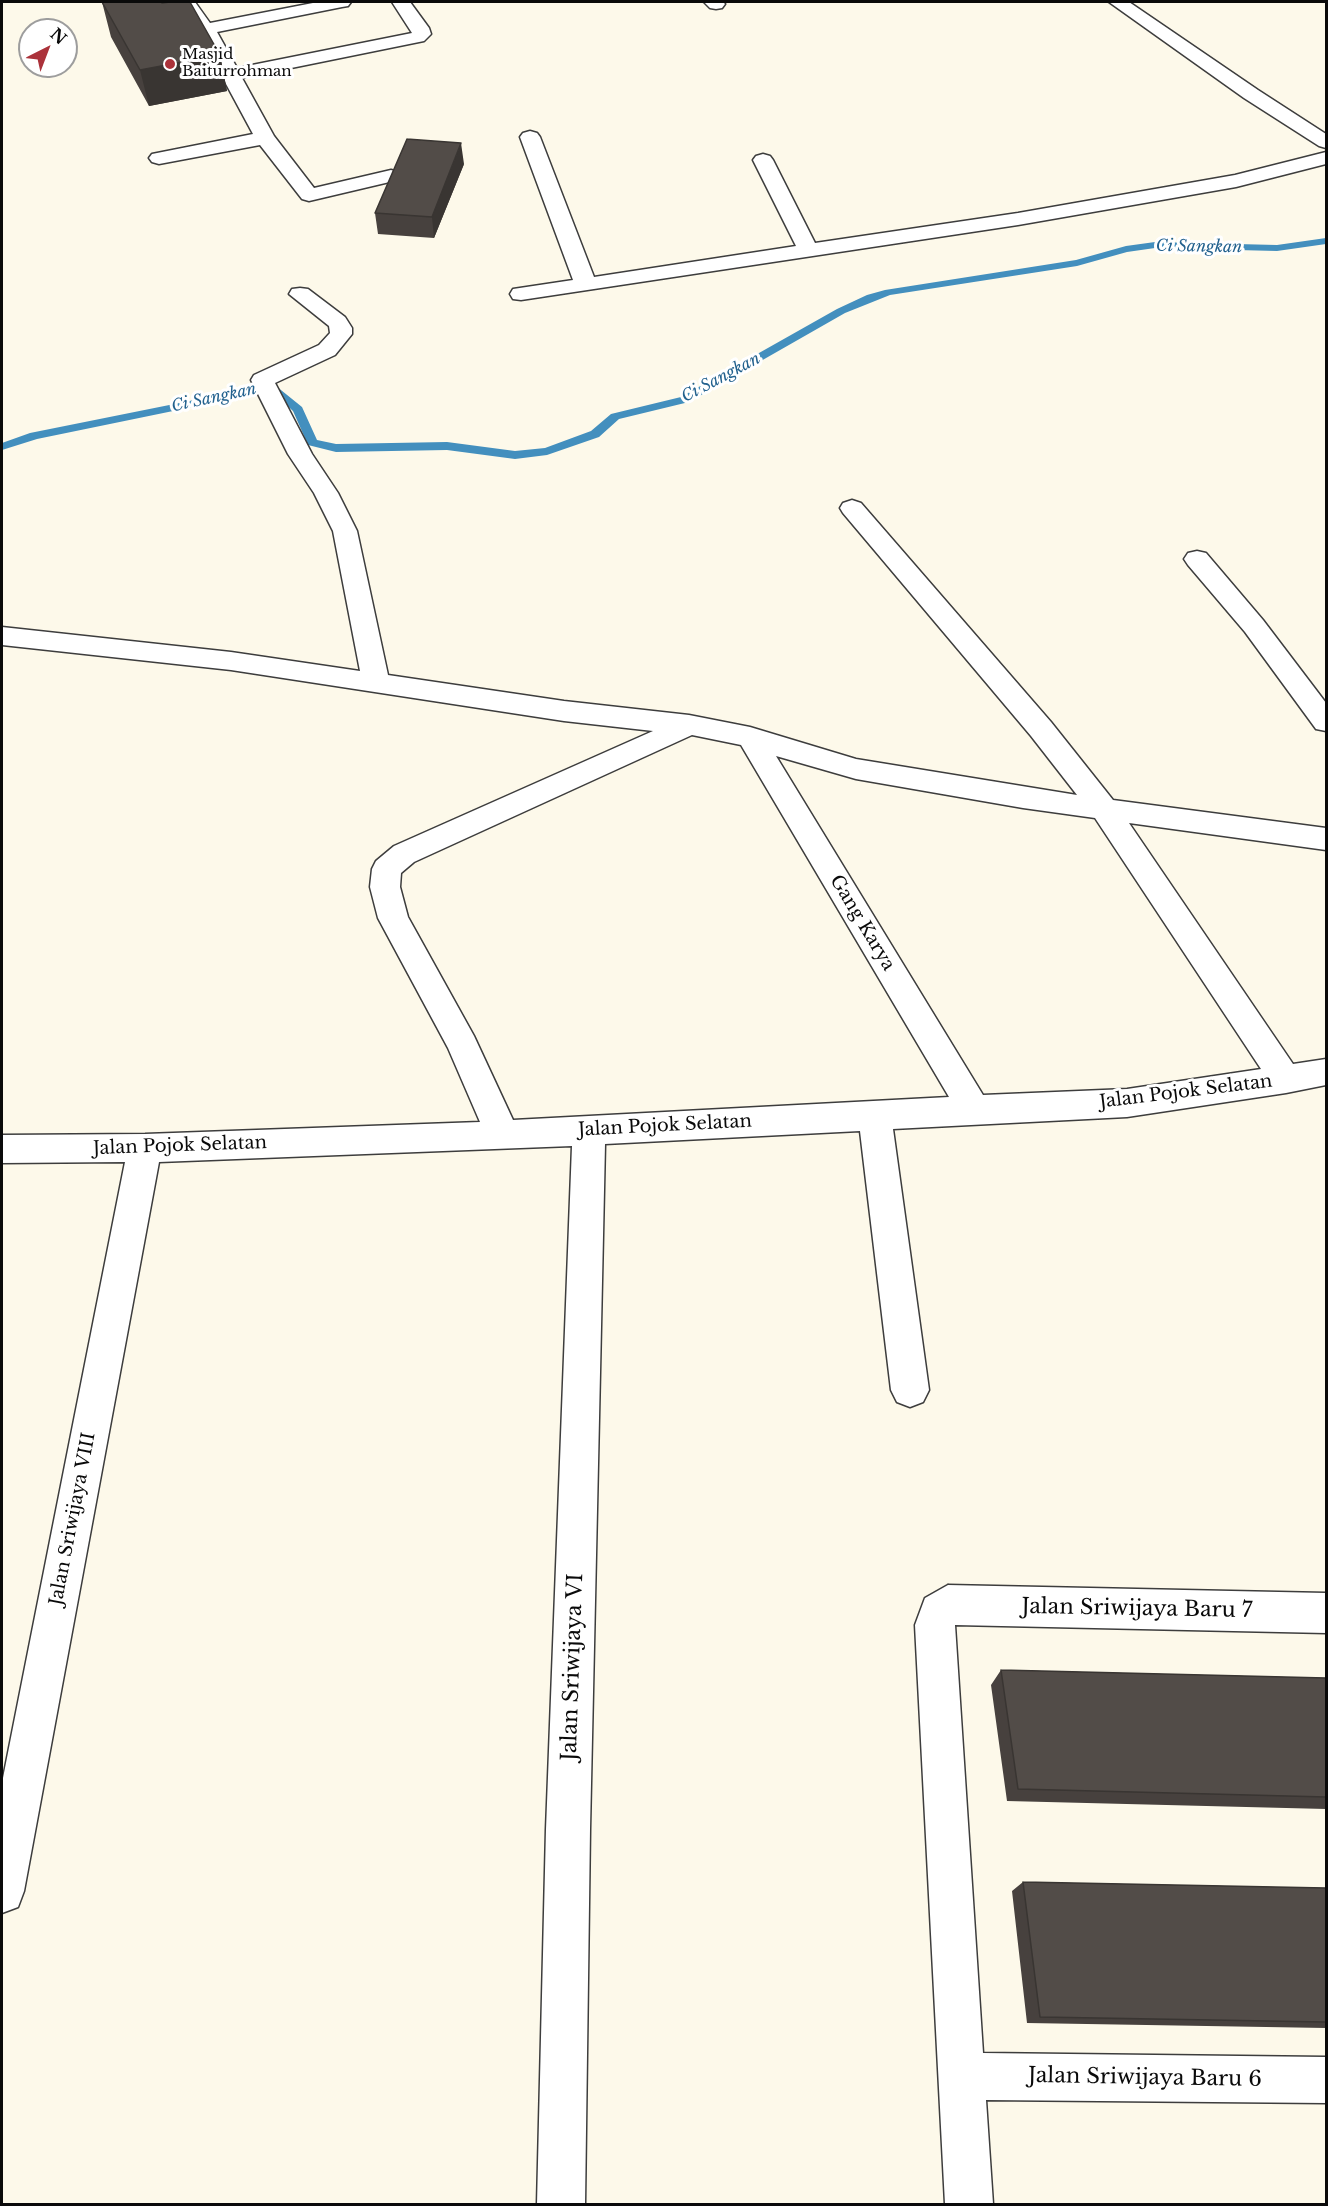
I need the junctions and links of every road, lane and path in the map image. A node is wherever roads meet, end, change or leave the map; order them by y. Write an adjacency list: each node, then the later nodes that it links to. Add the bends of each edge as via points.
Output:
1 (186, 2): 5 (street)
2 (342, 2): 5 (street)
3 (401, 2): 6 (street, via 420,28 422,34 418,37)
4 (1118, 2): 9 (street)
5 (206, 29): 6 (street)
6 (231, 75): 8 (street)
7 (530, 137): 15 (street)
8 (265, 138): 10 (street); 13 (street, via 309,195)
9 (1326, 142)
10 (159, 158)
11 (1326, 158): 14 (street, via 1224,183)
12 (763, 160): 14 (street)
13 (391, 176)
14 (808, 250): 15 (street)
15 (585, 282): 17 (street)
16 (300, 294): 21 (street, via 337,322 341,334 327,350 267,389 345,531)
17 (521, 294)
18 (852, 508): 25 (street, via 1041,729)
19 (1197, 559): 22 (street, via 1261,635)
20 (2, 636): 21 (street, via 231,661)
21 (376, 684): 23 (street)
22 (1326, 722)
23 (689, 726): 24 (street); 32 (street, via 404,854 387,869 385,887 393,918 463,1045)
24 (750, 737): 25 (street, via 856,769); 29 (street, Gang Karya)
25 (1104, 809): 26 (street); 28 (street)
26 (1326, 839)
27 (1326, 1072): 28 (street, Jalan Pojok Selatan)
28 (1286, 1080): 29 (street, Jalan Pojok Selatan, via 1127,1103)
29 (974, 1109): 30 (street, Jalan Pojok Selatan)
30 (875, 1116): 31 (street, Jalan Pojok Selatan); 35 (street)
31 (589, 1130): 32 (street, Jalan Pojok Selatan); 40 (street, Jalan Sriwijaya VI)
32 (503, 1135): 33 (street, Jalan Pojok Selatan)
33 (146, 1148): 34 (street, Jalan Pojok Selatan); 37 (street, Jalan Sriwijaya VIII)
34 (2, 1149)
35 (910, 1390)
36 (1326, 1613): 38 (street, Jalan Sriwijaya Baru 7, via 948,1605 939,1612 935,1624)
37 (2, 1891)
38 (963, 2076): 39 (street, Jalan Sriwijaya Baru 6); 41 (street)
39 (1326, 2080)
40 (561, 2205)
41 (969, 2205)

